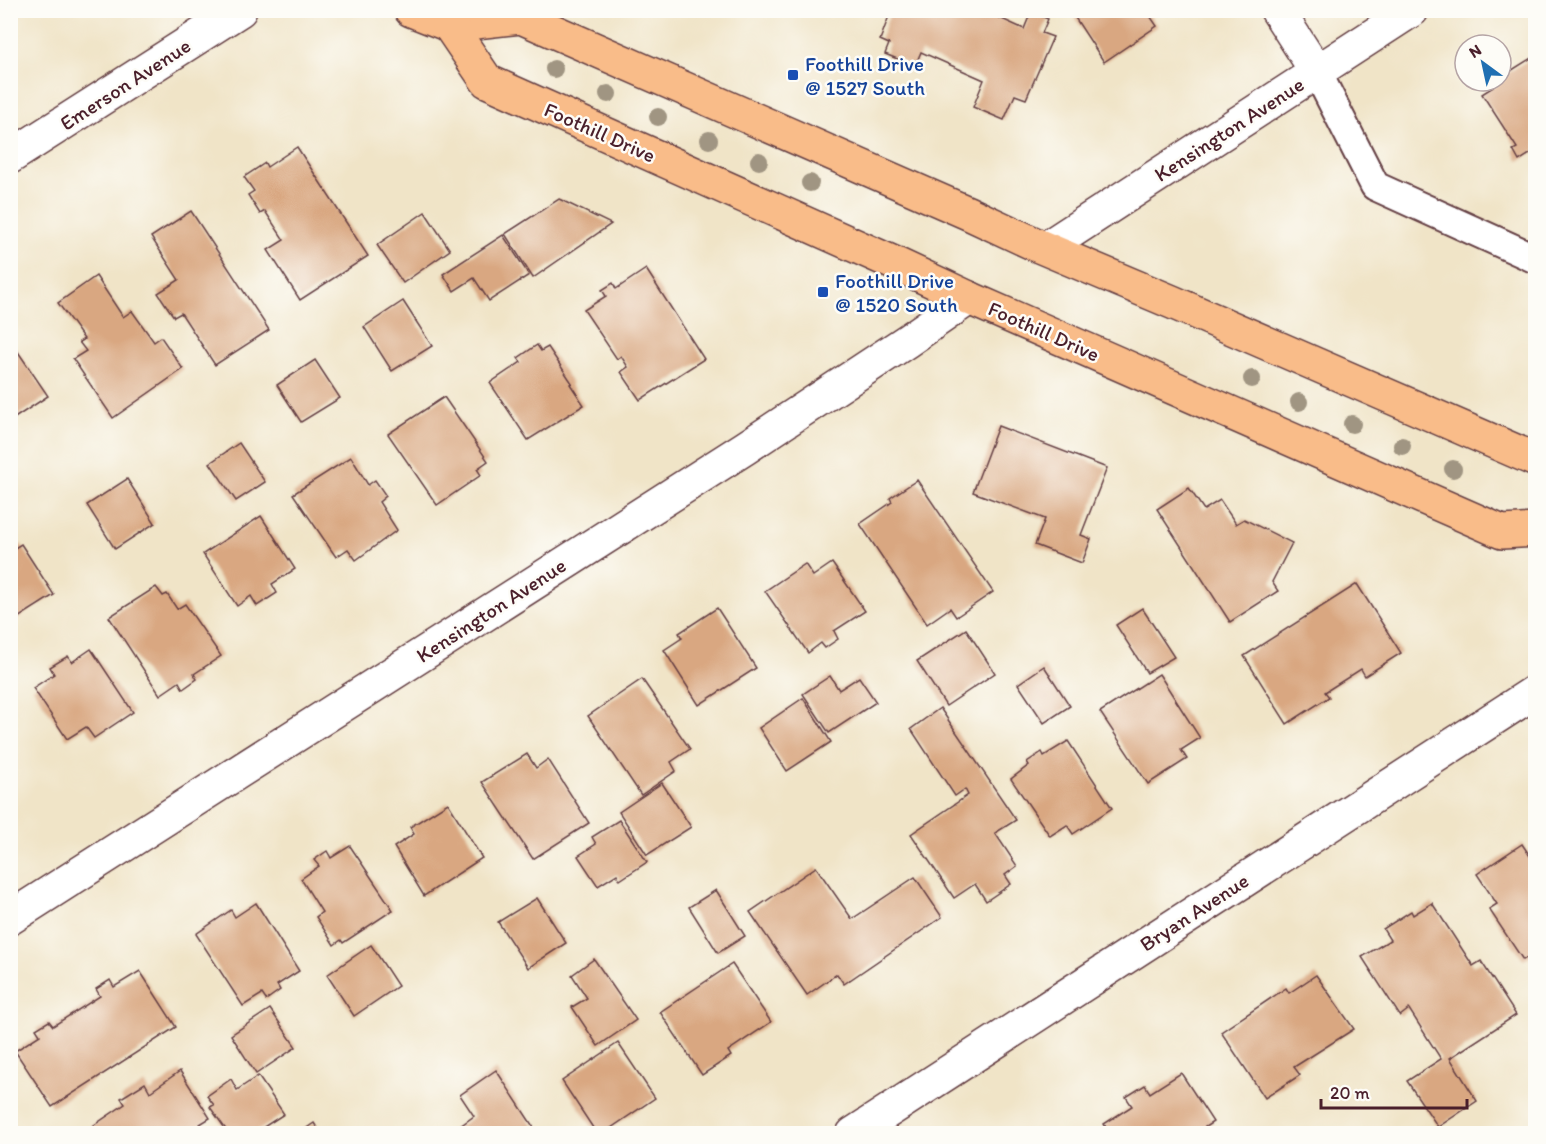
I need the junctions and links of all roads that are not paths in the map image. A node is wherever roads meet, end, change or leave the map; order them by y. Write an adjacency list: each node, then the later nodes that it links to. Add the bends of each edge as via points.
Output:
1 (240, 10): 7 (street, Emerson Avenue)
2 (411, 10): 5 (main road)
3 (1277, 10): 6 (street)
4 (1412, 10): 6 (street, Kensington Avenue)
5 (449, 25): 8 (main road, via 521,17); 10 (main road, Foothill Drive, via 488,81)
6 (1317, 72): 8 (street, Kensington Avenue); 9 (lane, via 1375,186)
7 (10, 157)
8 (1046, 248): 11 (main road)
9 (1533, 256)
10 (969, 298): 12 (main road, Foothill Drive, via 1502,532); 14 (street, Kensington Avenue, via 745,448)
11 (1536, 460)
12 (1536, 531)
13 (1536, 691): 15 (street, Bryan Avenue)
14 (10, 918)
15 (853, 1134)

